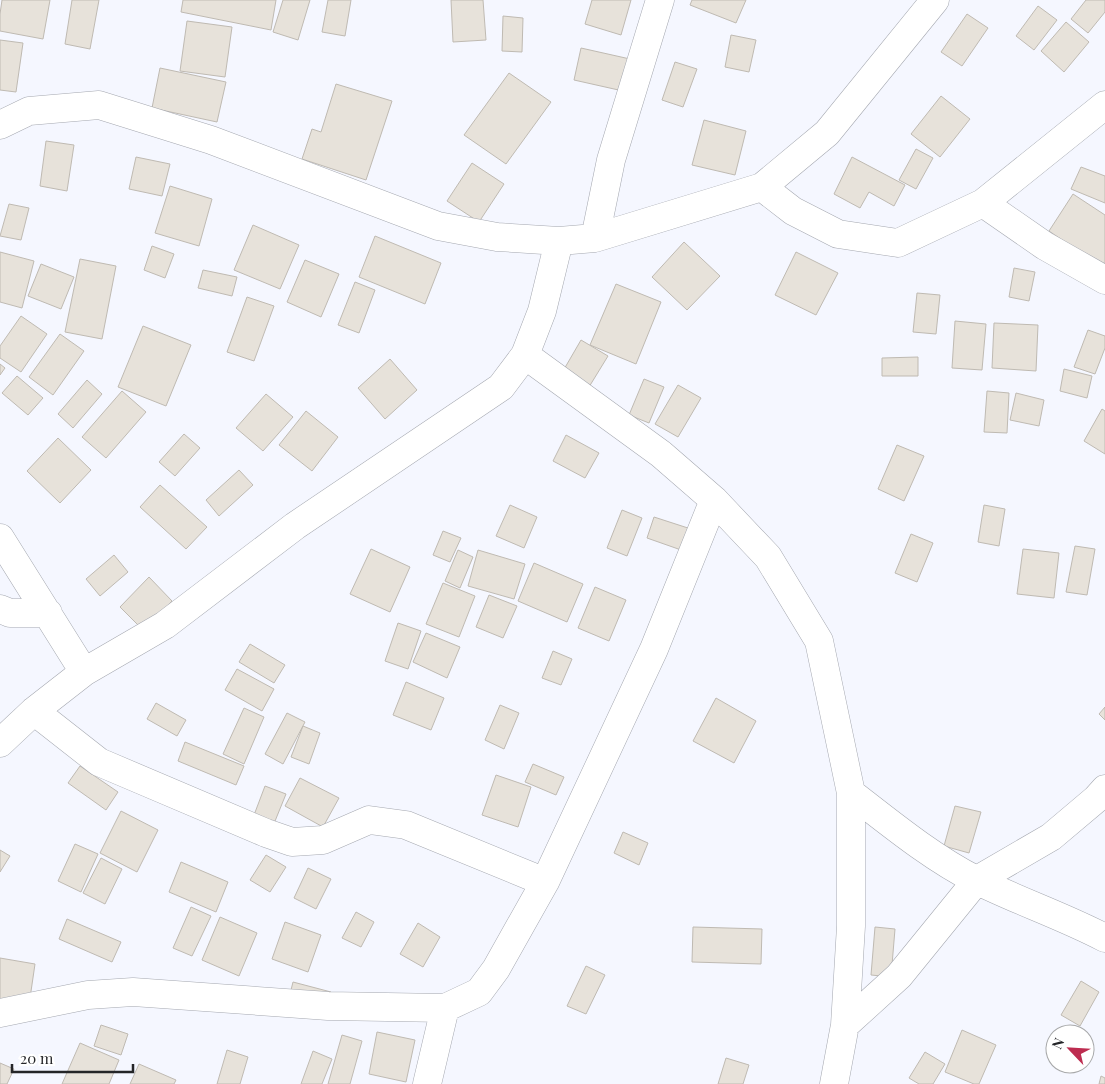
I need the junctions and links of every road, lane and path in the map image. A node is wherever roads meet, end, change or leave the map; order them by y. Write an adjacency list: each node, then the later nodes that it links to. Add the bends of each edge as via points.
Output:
1 (660, 0): 7 (street, via 611,160)
2 (935, 0): 5 (street, via 827,133)
3 (1105, 105): 6 (street)
4 (0, 124): 8 (street, via 29,111 99,105 211,140 438,226 497,237)
5 (762, 187): 6 (street, via 793,211 838,234 898,243); 7 (street)
6 (983, 203): 9 (street, via 1045,246)
7 (595, 238): 8 (street)
8 (560, 241): 10 (street, via 542,311)
9 (1105, 280)
10 (526, 355): 11 (street, via 661,454); 15 (street, via 501,388 295,526 165,625)
11 (714, 500): 19 (street, via 768,556 819,641); 21 (street, via 654,649)
12 (0, 538): 14 (street)
13 (0, 609): 14 (street)
14 (48, 613): 15 (street)
15 (84, 672): 16 (street)
16 (34, 711): 17 (street); 21 (street, via 98,762 292,842 323,840 368,820 406,825)
17 (0, 743)
18 (1105, 789): 20 (street, via 1051,837)
19 (852, 793): 20 (street, via 939,859); 25 (street, via 851,926)
20 (977, 880): 22 (street); 25 (street, via 899,976)
21 (545, 882): 23 (street, via 496,969 479,992)
22 (1105, 938)
23 (444, 1008): 24 (street, via 328,1006 133,992 88,995); 26 (street)
24 (0, 1013)
25 (845, 1024): 27 (street)
26 (427, 1084)
27 (834, 1084)

